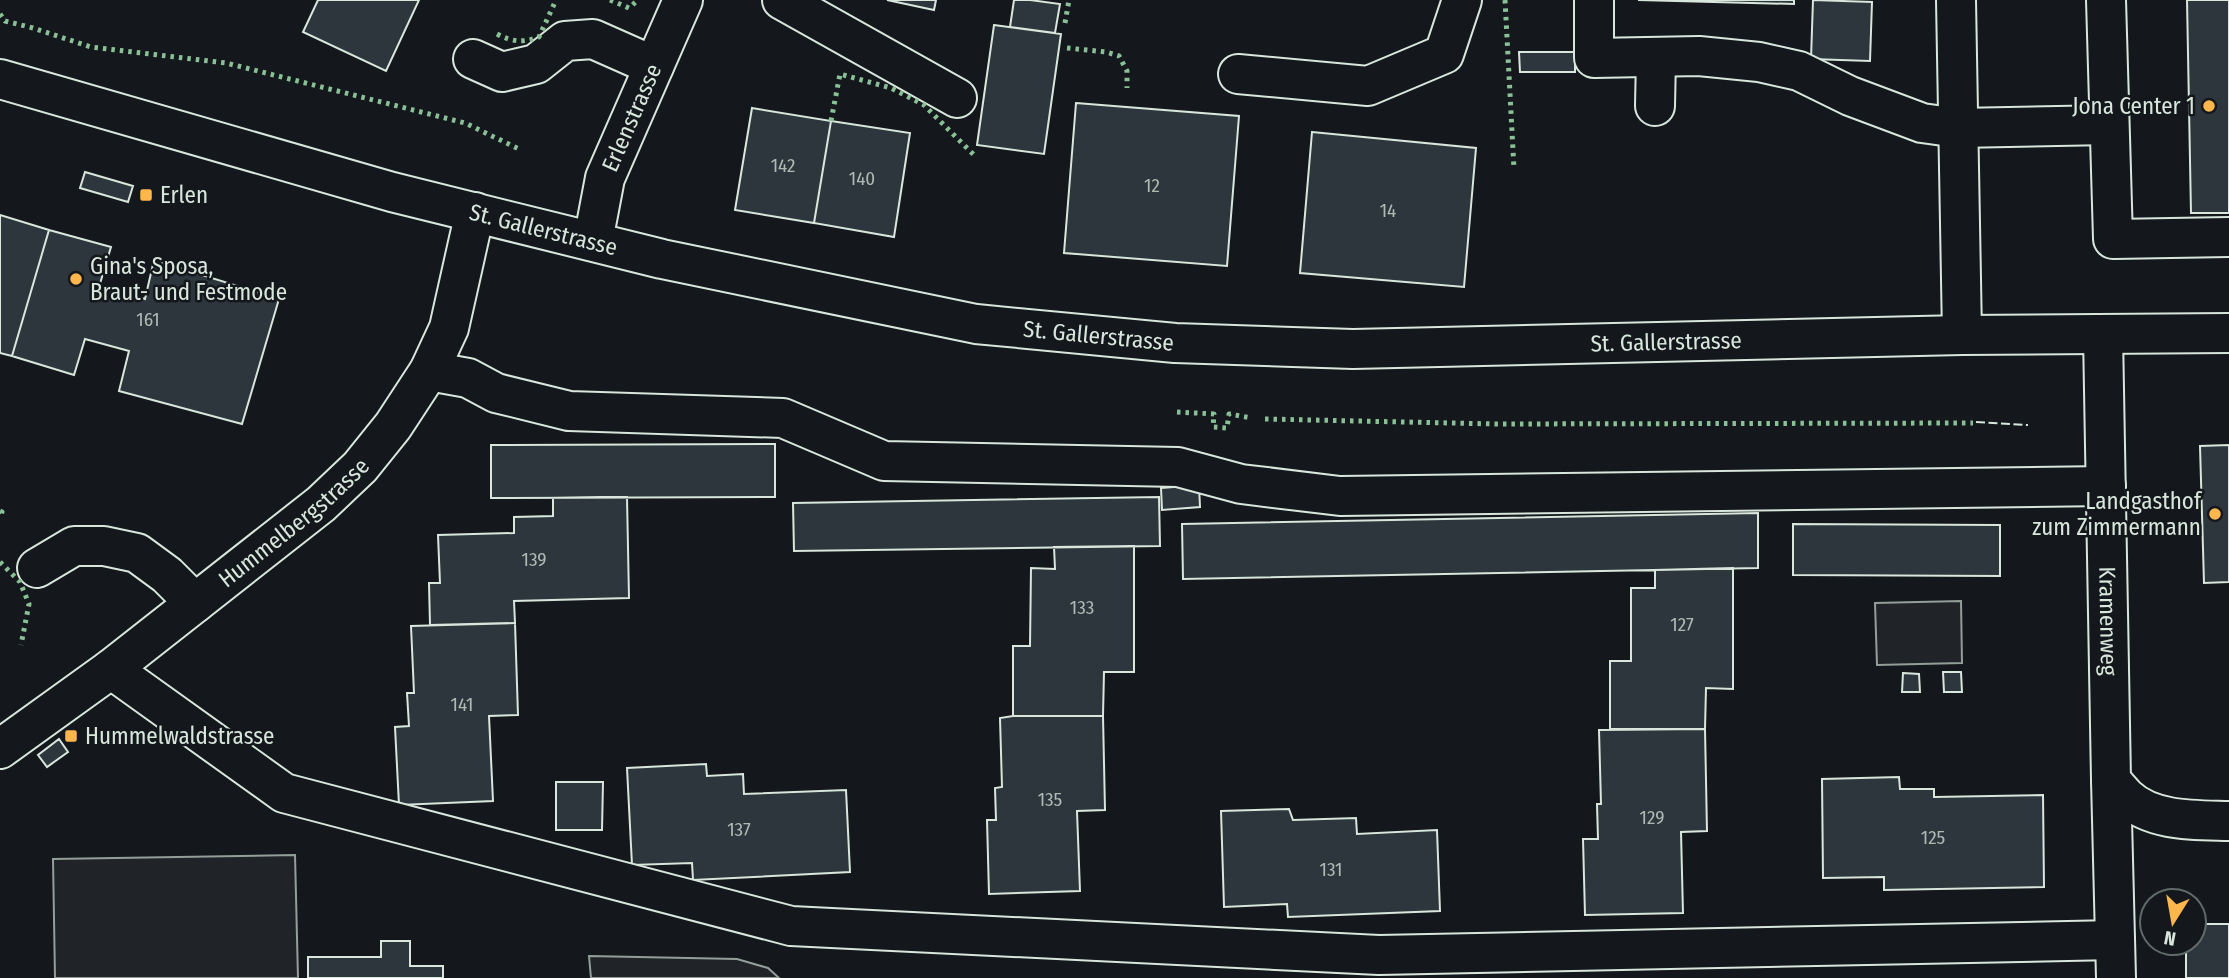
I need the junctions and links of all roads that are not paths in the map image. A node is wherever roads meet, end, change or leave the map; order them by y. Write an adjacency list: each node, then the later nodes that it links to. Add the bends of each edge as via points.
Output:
1 (682, 0): 9 (street, Erlenstrasse)
2 (782, 0): 12 (street)
3 (1462, 0): 10 (street, via 1444,54 1368,86)
4 (1594, 0): 7 (street, via 1594,58)
5 (1956, 0): 15 (street)
6 (2106, 0): 14 (street)
7 (1656, 57): 13 (street); 15 (street, via 1699,56 1799,71 1922,123)
8 (472, 59): 9 (street, via 502,72 536,64 565,41 593,39)
9 (654, 66): 18 (street, Erlenstrasse, via 605,178)
10 (1238, 74)
11 (0, 79): 16 (street, St. Gallerstrasse, via 365,185)
12 (957, 98)
13 (1655, 106)
14 (2109, 125): 15 (street); 17 (street, via 2113,239)
15 (1958, 128): 21 (street)
16 (475, 212): 18 (street, St. Gallerstrasse); 22 (street, Hummelbergstrasse, via 449,328)
17 (2218, 237)
18 (593, 241): 21 (street, St. Gallerstrasse, via 976,324 1175,343 1353,349)
19 (2229, 332): 20 (street, St. Gallerstrasse)
20 (2103, 334): 21 (street, St. Gallerstrasse); 23 (street, Kramenweg)
21 (1962, 335)
22 (429, 371): 23 (street, via 468,378 496,393 569,411 783,418 884,460 1178,467 1241,484 1340,496); 25 (street, Hummelbergstrasse, via 360,467 321,504)
23 (2106, 486): 28 (street, Kramenweg)
24 (37, 568): 25 (street, via 74,546 137,553)
25 (195, 603): 26 (street, Hummelbergstrasse)
26 (111, 669): 27 (street, Hummelbergstrasse); 30 (street, via 284,793 790,926 1380,956)
27 (0, 749)
28 (2111, 780): 29 (street, via 2127,799 2152,813); 30 (street, Kramenweg)
29 (2229, 821)
30 (2115, 940): 31 (street, Kramenweg)
31 (2116, 978)

